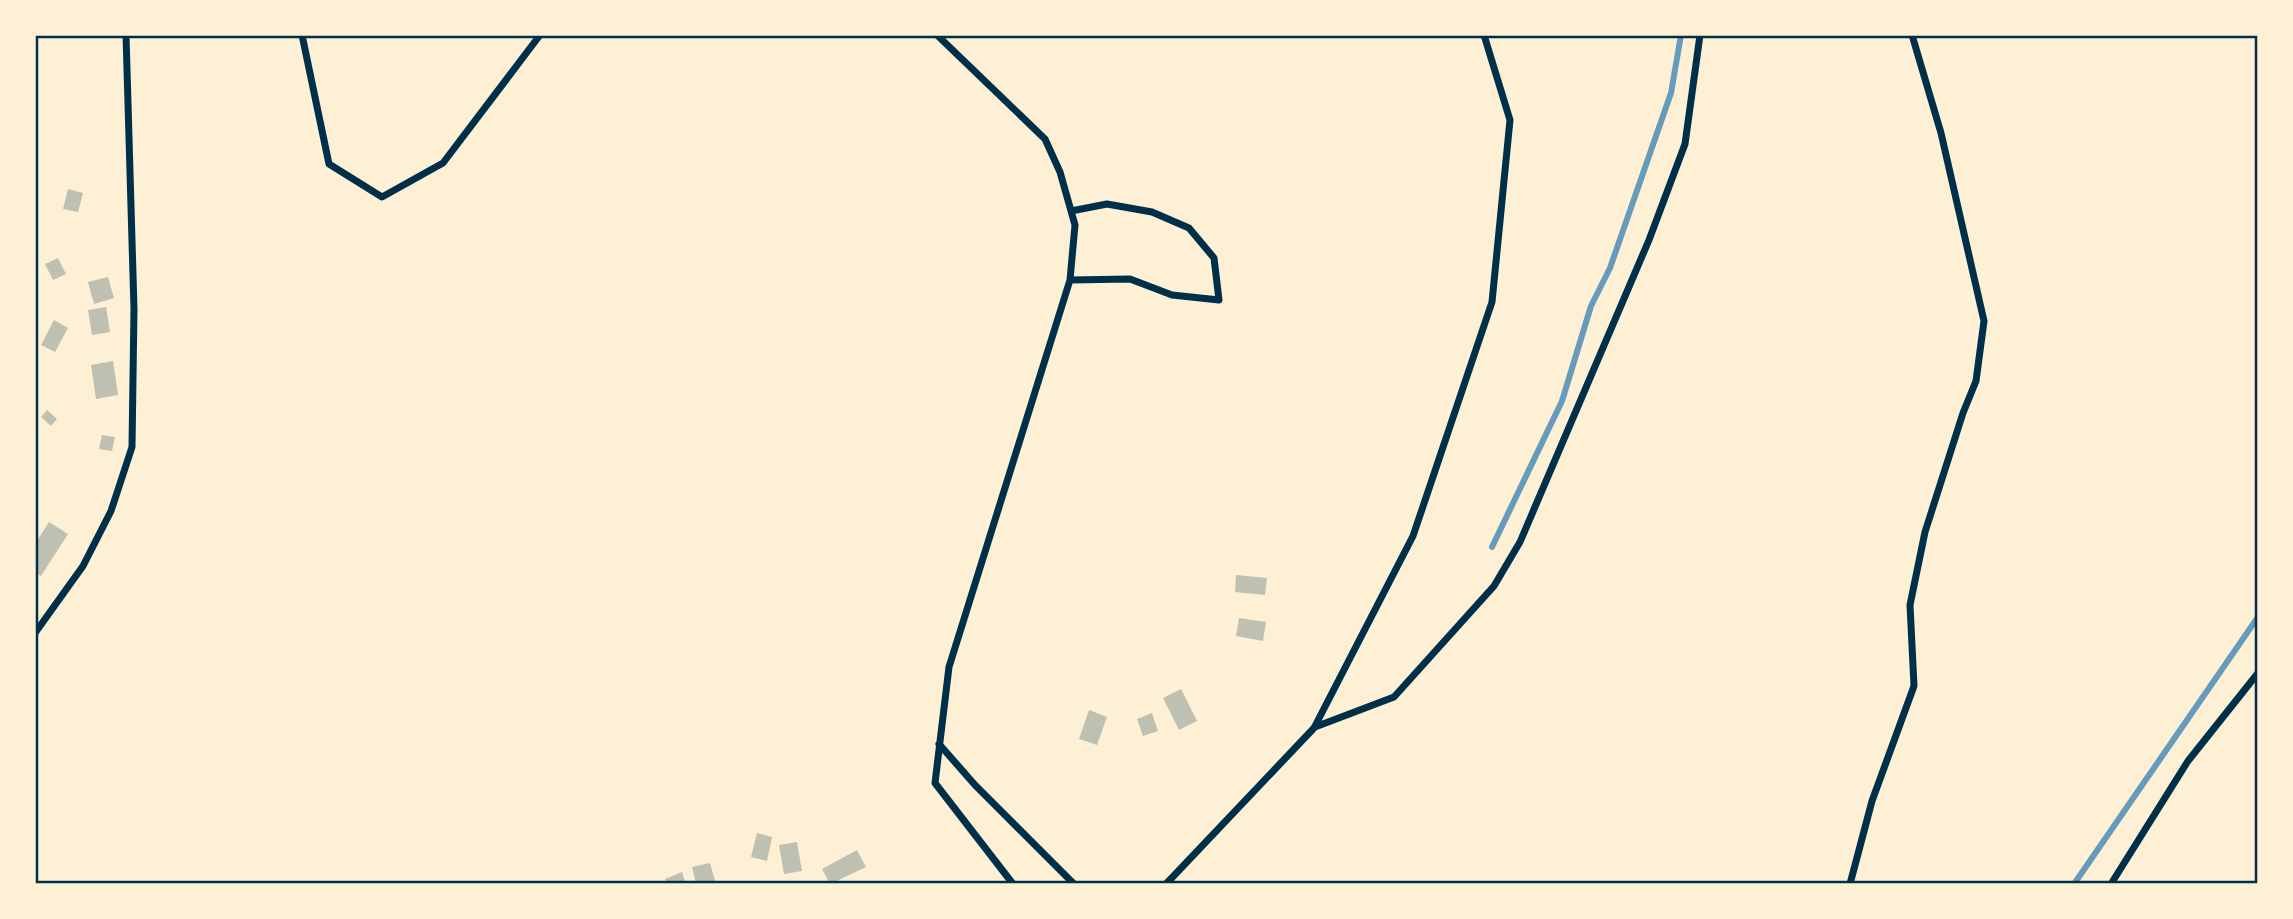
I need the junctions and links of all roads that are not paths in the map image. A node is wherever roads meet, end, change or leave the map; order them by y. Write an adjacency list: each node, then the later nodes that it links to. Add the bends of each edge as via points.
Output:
1 (126, 35): 10 (street, via 134,309 132,447 111,511 83,566)
2 (302, 35): 3 (street, via 329,164 382,197 443,163)
3 (540, 35)
4 (937, 35): 8 (street, via 1045,139)
5 (1483, 35): 12 (street, via 1510,120 1492,302 1413,536)
6 (1700, 35): 12 (street, via 1685,144 1649,240 1520,542 1494,586 1394,697)
7 (1912, 35): 17 (street, via 1944,145 1984,321 1976,381 1925,532 1910,605 1914,686 1872,801)
8 (1071, 211): 9 (street, via 1075,225); 9 (street, via 1107,204 1152,212 1189,228 1214,258 1219,300 1172,295 1130,279)
9 (1070, 280): 13 (street, via 948,667)
10 (35, 633)
11 (2258, 673): 18 (street, via 2188,761)
12 (1314, 728): 16 (street)
13 (939, 744): 14 (street, via 935,783); 15 (street)
14 (1013, 884)
15 (1074, 884)
16 (1166, 884)
17 (1850, 884)
18 (2111, 884)

